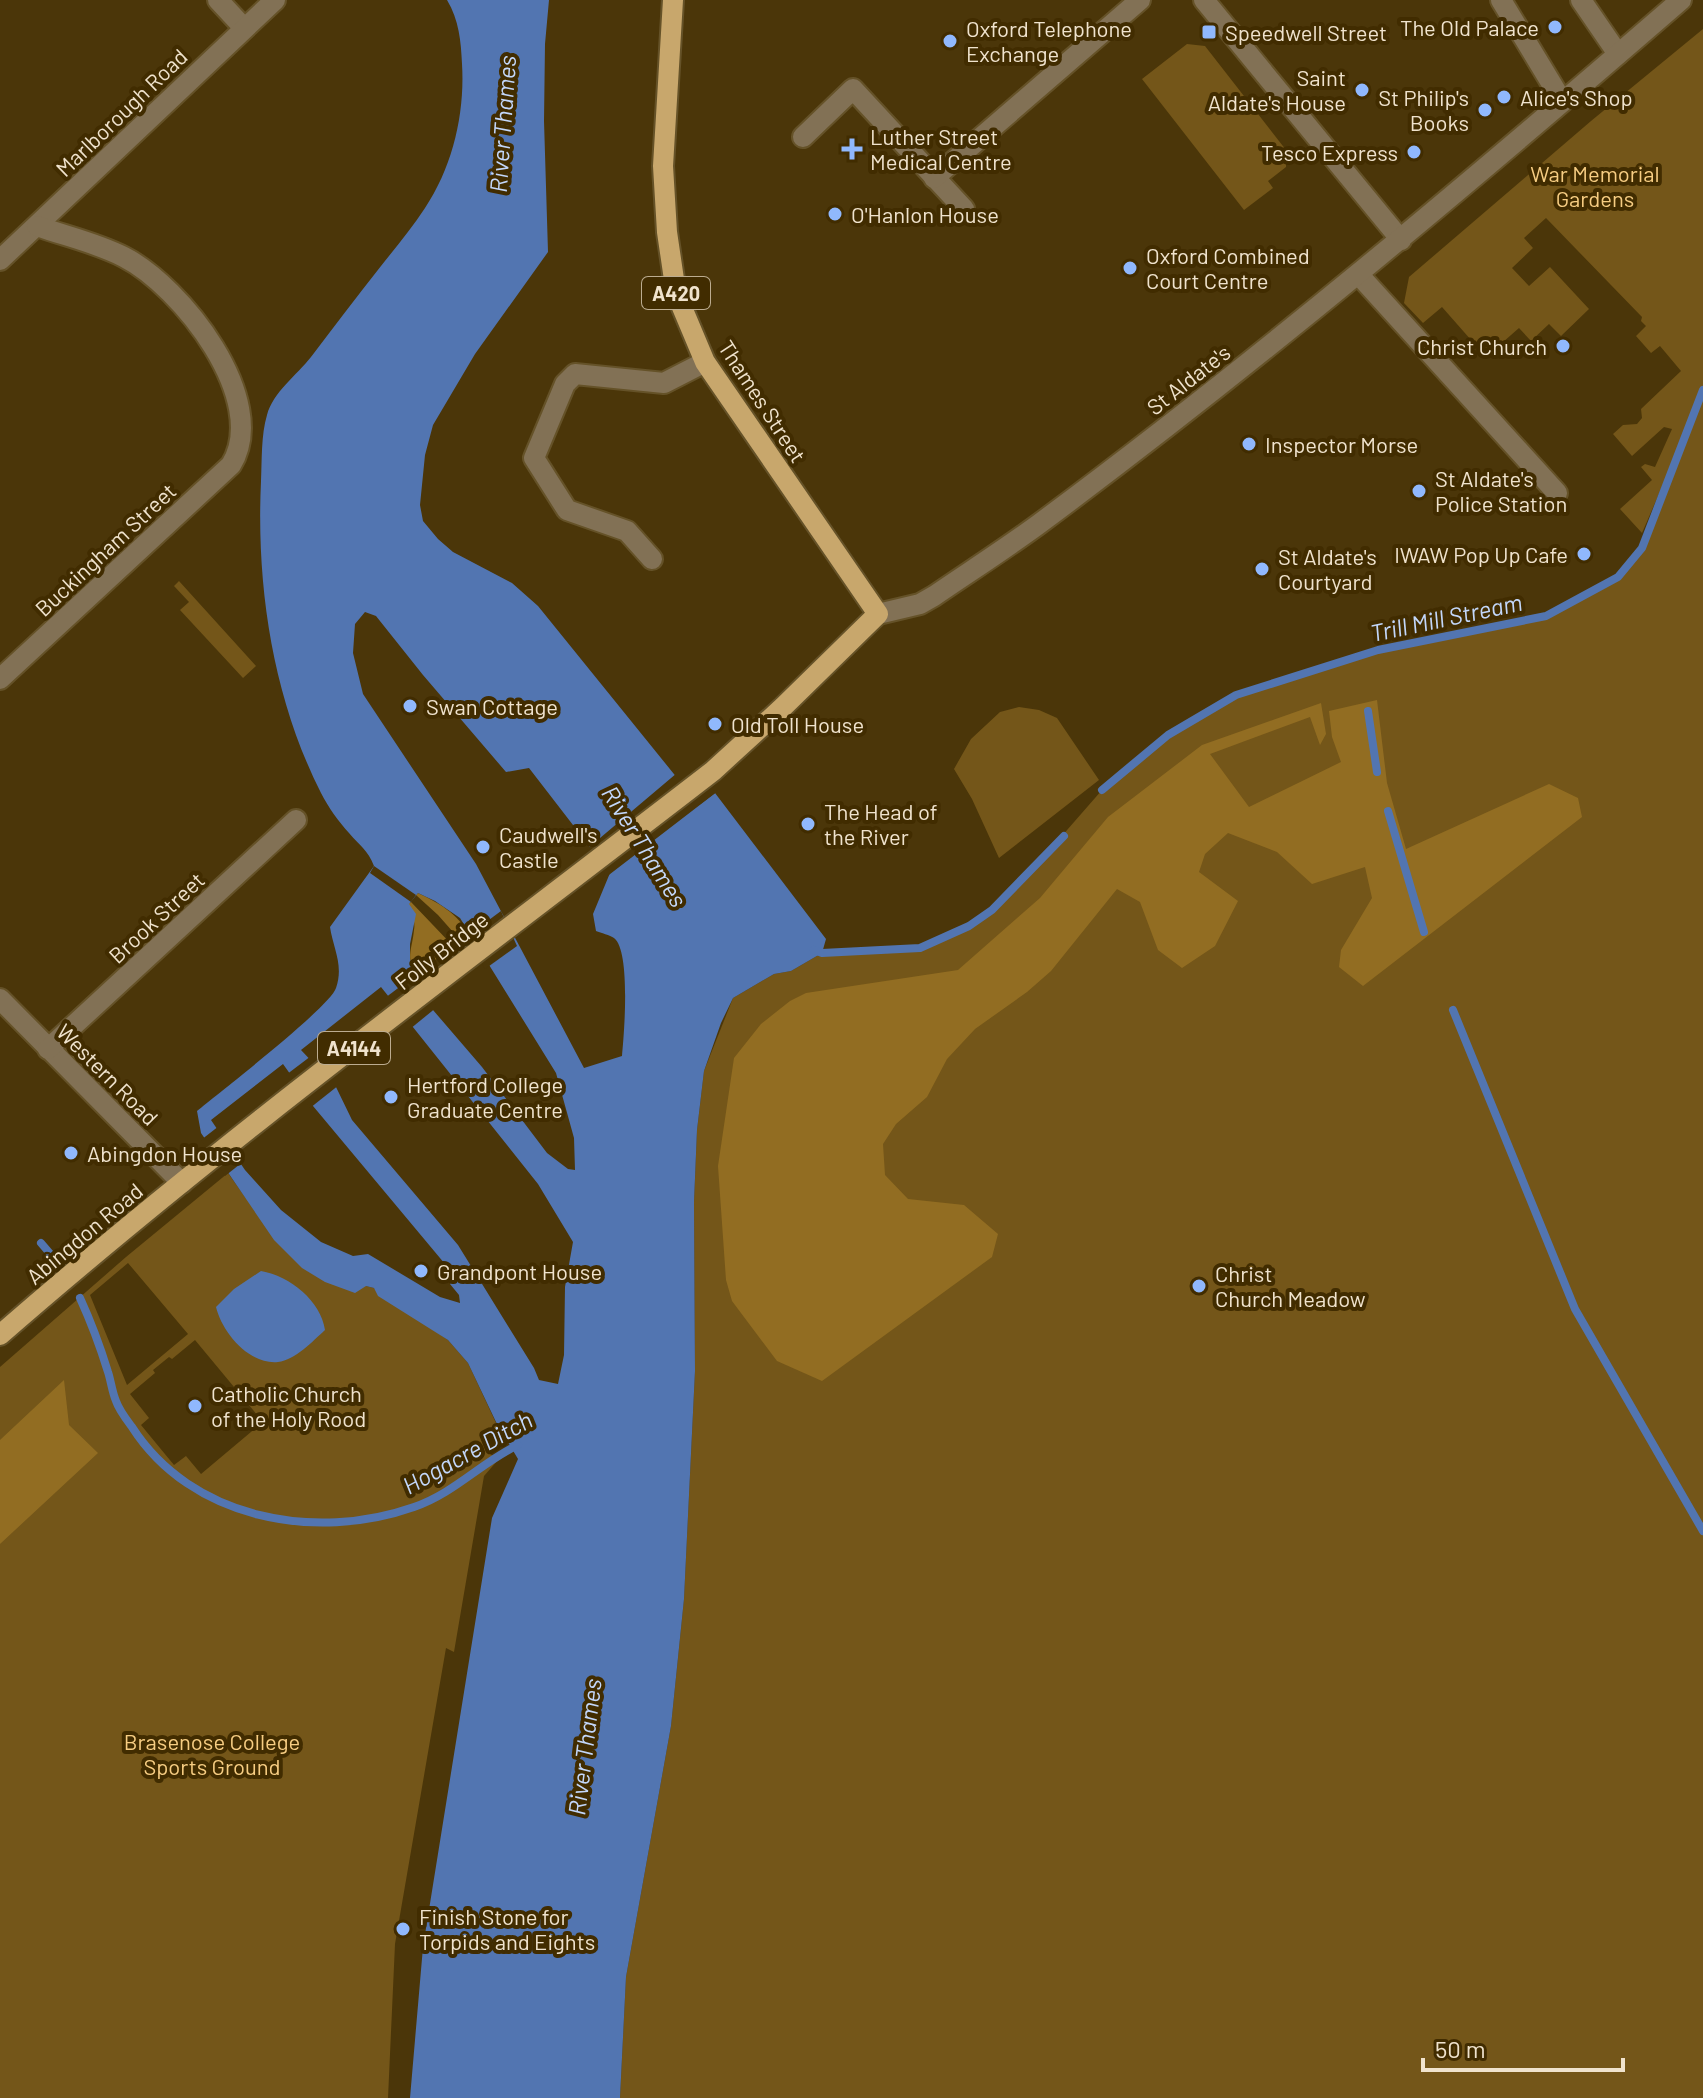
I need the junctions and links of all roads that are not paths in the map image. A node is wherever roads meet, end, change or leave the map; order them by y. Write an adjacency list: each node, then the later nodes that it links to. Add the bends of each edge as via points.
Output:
1 (218, 0): 9 (street)
2 (275, 0): 9 (street, Marlborough Road)
3 (673, 0): 19 (main road, Thames Street / A420, via 663,166 667,232 676,293)
4 (1140, 0): 13 (street)
5 (1204, 0): 16 (street)
6 (1501, 0): 11 (street)
7 (1581, 0): 10 (street)
8 (1681, 0): 10 (street, St Aldate's)
9 (244, 28): 15 (street, Marlborough Road)
10 (1618, 54): 11 (street, St Aldate's)
11 (1562, 101): 16 (street, St Aldate's)
12 (803, 137): 13 (street, via 853,89)
13 (934, 178): 14 (street)
14 (964, 209)
15 (37, 226): 17 (street, Marlborough Road); 23 (street, Buckingham Street, via 124,257 159,280 198,322 219,354 233,391 241,423 239,452)
16 (1401, 240): 18 (street, St Aldate's)
17 (0, 260)
18 (1359, 275): 20 (street); 22 (street, St Aldate's, via 1037,525 920,604)
19 (705, 362): 21 (street, via 664,383 575,374 565,384 534,458 567,510 627,531); 22 (main road, Thames Street / A420)
20 (1557, 493)
21 (652, 559)
22 (878, 614): 27 (main road, Folly Bridge / A4144, via 713,771)
23 (0, 679)
24 (296, 820): 26 (street, Brook Street)
25 (0, 999): 26 (street, Western Road)
26 (48, 1049): 28 (street, Western Road)
27 (200, 1169): 28 (main road, Abingdon Road / A4144)
28 (182, 1183): 29 (main road, Abingdon Road / A4144)
29 (0, 1335)

